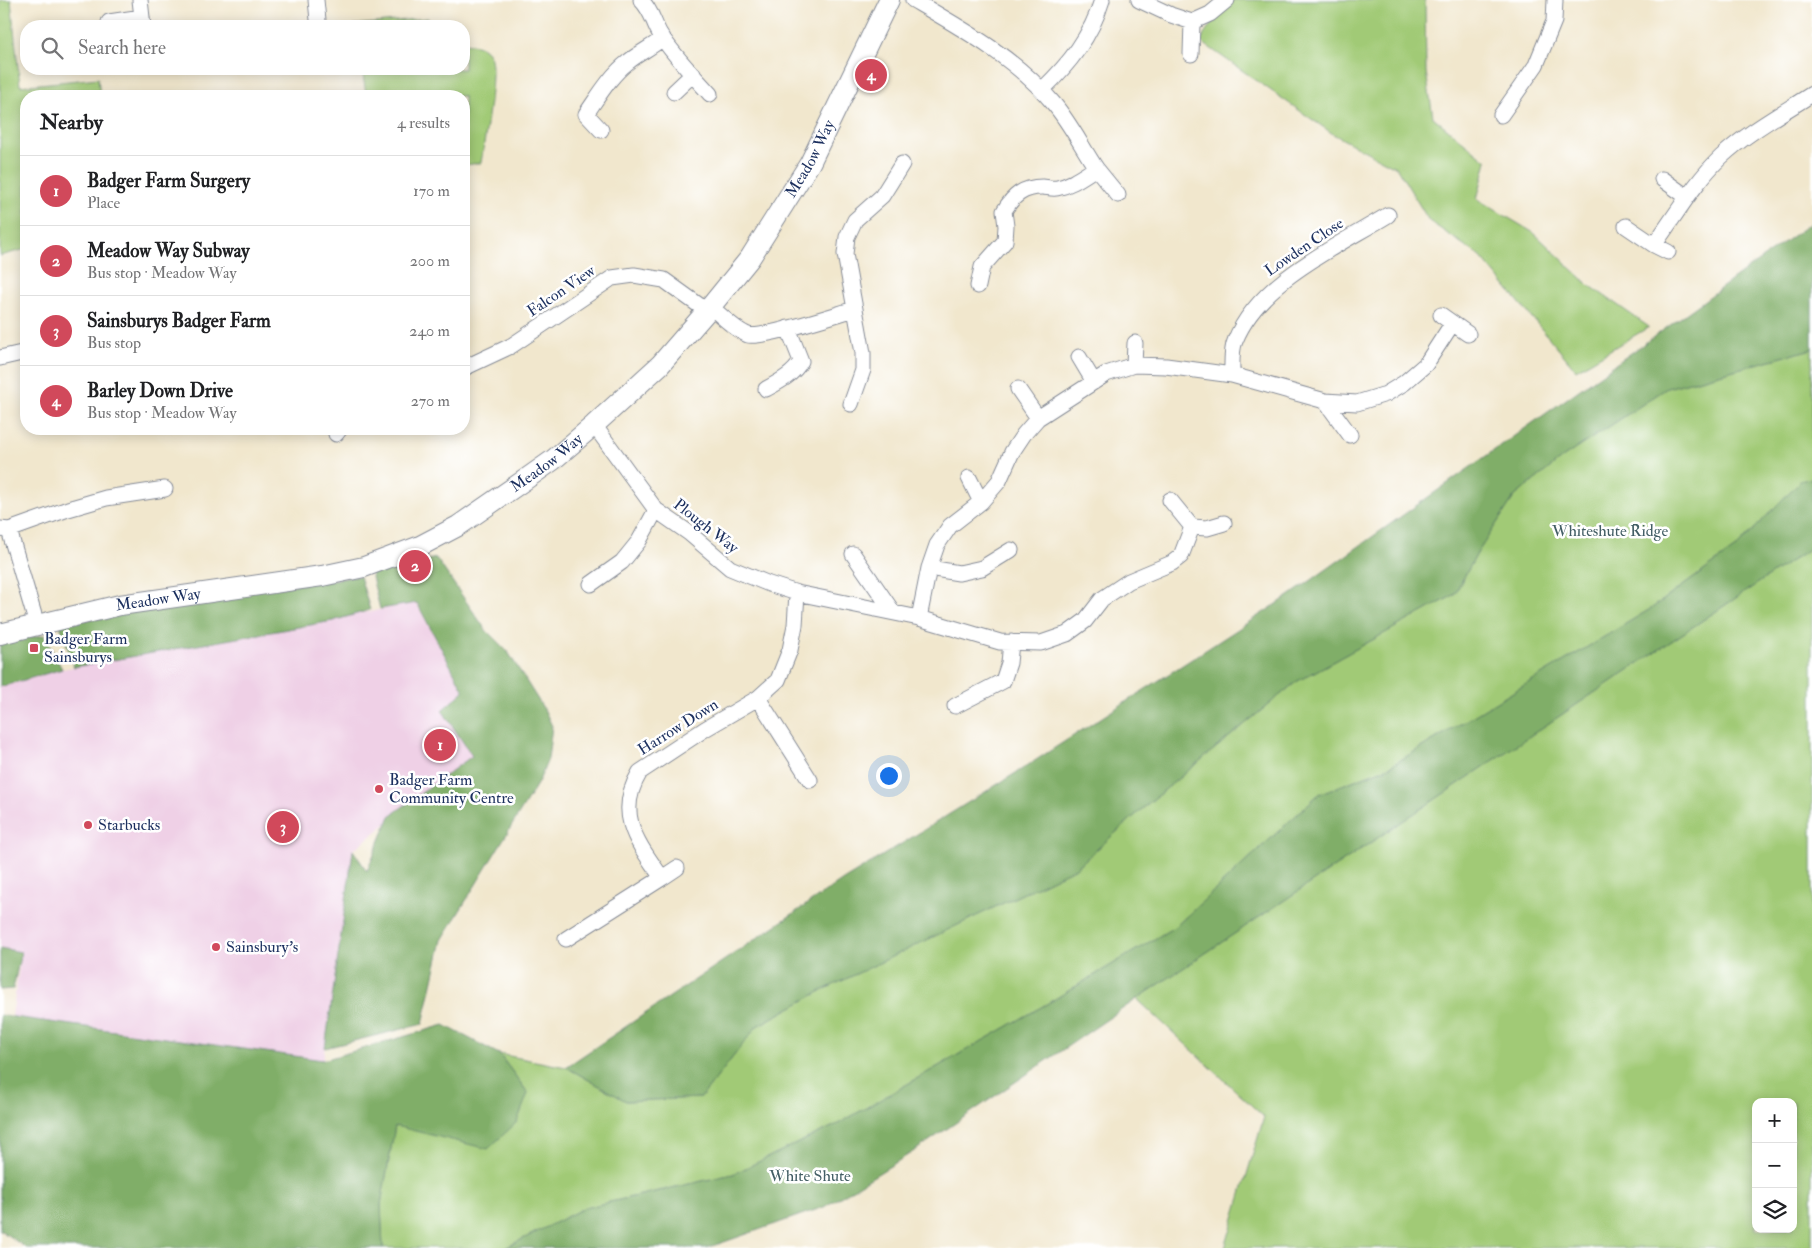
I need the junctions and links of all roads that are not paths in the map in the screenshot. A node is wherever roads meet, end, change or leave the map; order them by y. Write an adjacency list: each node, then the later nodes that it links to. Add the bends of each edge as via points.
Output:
1 (140, 0): 10 (street)
2 (316, 0): 11 (street)
3 (641, 0): 13 (street, via 652,14)
4 (889, 0): 32 (street, Meadow Way, via 810,163 750,258)
5 (913, 0): 16 (street, via 967,31)
6 (1102, 0): 16 (street, via 1088,35)
7 (1139, 0): 12 (street)
8 (1227, 0): 12 (street, via 1210,14)
9 (1555, 0): 20 (street, via 1554,21 1536,65)
10 (142, 20)
11 (318, 20)
12 (1192, 22): 14 (street)
13 (663, 38): 15 (street); 21 (street, via 628,62 611,79 586,114)
14 (1191, 54)
15 (692, 74): 17 (street); 18 (street)
16 (1042, 90): 23 (street, via 1066,120)
17 (674, 92)
18 (710, 94)
19 (1812, 94): 26 (street, via 1738,142)
20 (1501, 115)
21 (602, 130)
22 (902, 164): 33 (street, via 882,196 855,220 847,237 845,254)
23 (1096, 168): 25 (street); 31 (street, via 1074,183 1055,189 1024,190 1012,198 1004,211 1004,241 982,267)
24 (1662, 179): 26 (street)
25 (1118, 195)
26 (1687, 197): 29 (street)
27 (1388, 215): 42 (street, Lowden Close, via 1319,256 1269,291 1248,317 1234,342)
28 (1626, 226): 29 (street)
29 (1654, 245): 30 (street)
30 (1668, 252)
31 (978, 286)
32 (709, 309): 34 (street, Falcon View, via 751,336); 40 (street, Falcon View, via 664,280 634,275 612,278 511,346); 49 (street, Meadow Way, via 660,365)
33 (855, 309): 34 (street, Falcon View); 47 (street, via 863,370)
34 (788, 328): 44 (street, via 801,361 782,380)
35 (1468, 334): 46 (street, via 1446,320 1426,364 1404,383 1386,394 1358,403)
36 (1135, 343): 41 (street)
37 (20, 353): 39 (street)
38 (1079, 357): 43 (street)
39 (0, 358)
40 (470, 365)
41 (1134, 365): 42 (street); 43 (street, via 1106,374)
42 (1232, 375): 46 (street)
43 (1094, 382): 48 (street)
44 (766, 389)
45 (1018, 389): 48 (street)
46 (1325, 401): 50 (street)
47 (851, 404)
48 (1038, 418): 54 (street, via 1012,452 999,482)
49 (594, 426): 55 (street, Plough Way); 66 (street, Meadow Way, via 553,460 458,526 420,546 364,567 120,605)
50 (1350, 435)
51 (968, 478): 54 (street)
52 (165, 489): 58 (street, via 106,498)
53 (1170, 500): 57 (street)
54 (981, 502): 61 (street, via 950,526 937,545)
55 (656, 510): 62 (street, via 639,541 622,562); 63 (street, Plough Way, via 730,568)
56 (1224, 523): 57 (street, via 1207,528)
57 (1192, 527): 68 (street, Plough Way, via 1181,556 1128,581 1102,599 1085,621 1067,634 1041,643)
58 (4, 530): 66 (street)
59 (1011, 550): 61 (street, via 982,568 959,573)
60 (853, 554): 64 (street)
61 (928, 568): 65 (street)
62 (591, 584)
63 (797, 593): 64 (street, Plough Way); 69 (street, Harrow Down, via 790,650 778,680)
64 (892, 612): 65 (street, Plough Way)
65 (919, 618): 68 (street, Plough Way, via 1000,642)
66 (37, 625): 67 (street, Meadow Way)
67 (0, 634)
68 (1011, 642): 70 (street, via 1003,681)
69 (758, 698): 71 (street); 73 (street, Harrow Down, via 640,772 630,799 628,817 636,840)
70 (955, 706)
71 (810, 780)
72 (677, 868): 73 (street)
73 (662, 878): 74 (street)
74 (566, 939)

